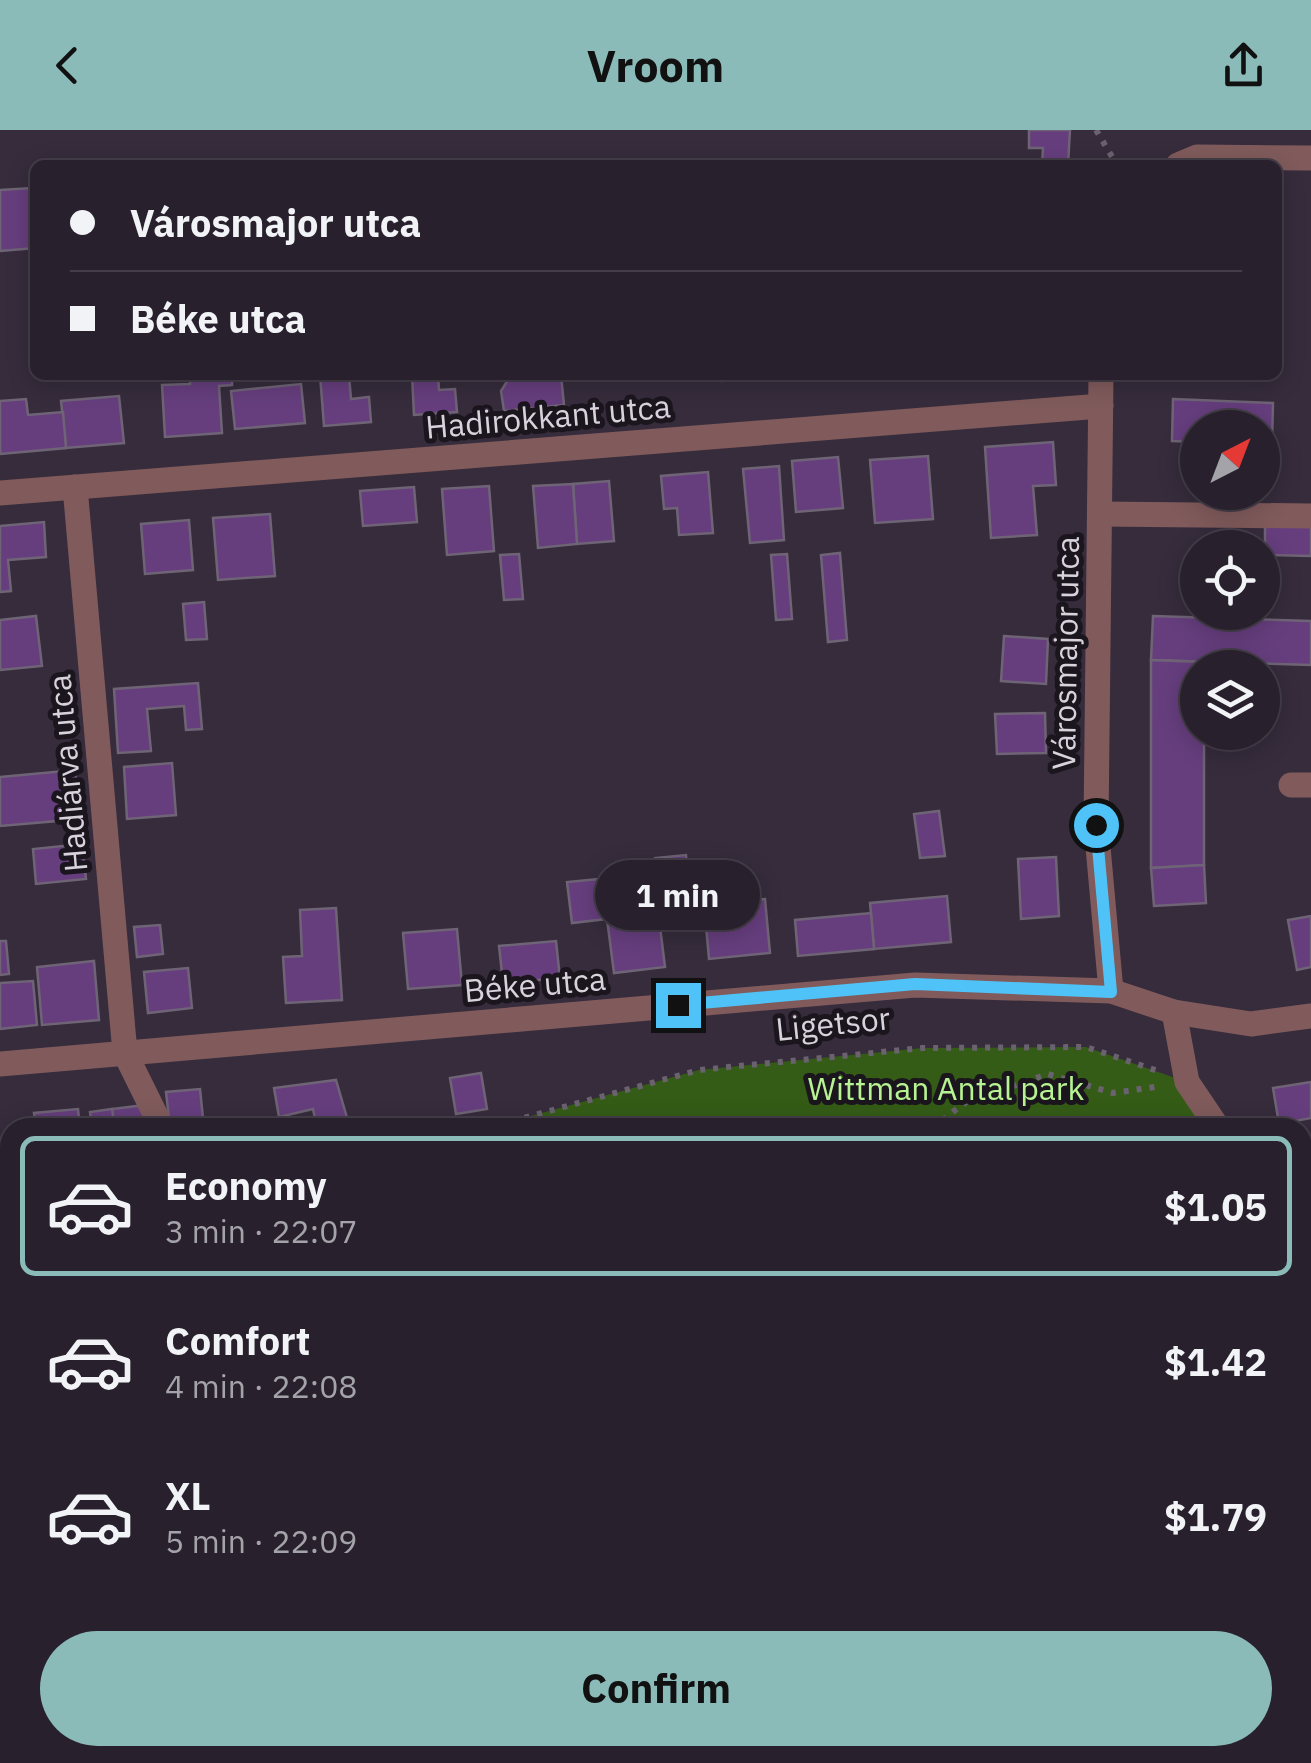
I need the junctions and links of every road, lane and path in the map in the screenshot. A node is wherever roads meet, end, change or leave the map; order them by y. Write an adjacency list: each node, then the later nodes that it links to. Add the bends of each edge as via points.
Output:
1 (1096, 130): 3 (path)
2 (1311, 158): 4 (street)
3 (1114, 160)
4 (1192, 160)
5 (1102, 380): 6 (street, Városmajor utca)
6 (1101, 406): 7 (street, Hadirokkant utca); 9 (street, Városmajor utca)
7 (76, 487): 8 (street, Hadirokkant utca); 14 (street, Hadiárva utca)
8 (0, 493)
9 (1100, 514): 10 (street); 11 (street, Városmajor utca, via 1096,825)
10 (1311, 516)
11 (1111, 992): 12 (street, Béke utca); 14 (street, Béke utca, via 915,984)
12 (1174, 1012): 13 (street, Béke utca, via 1251,1024); 16 (street)
13 (1311, 1016)
14 (125, 1053): 15 (street, Béke utca); 17 (street)
15 (0, 1064)
16 (1188, 1082): 18 (path, Ligetsor, via 1086,1048 923,1048 699,1070); 19 (path, via 1113,1093 1048,1074 966,1102); 20 (street)
17 (157, 1118)
18 (524, 1118)
19 (945, 1118)
20 (1211, 1118)

